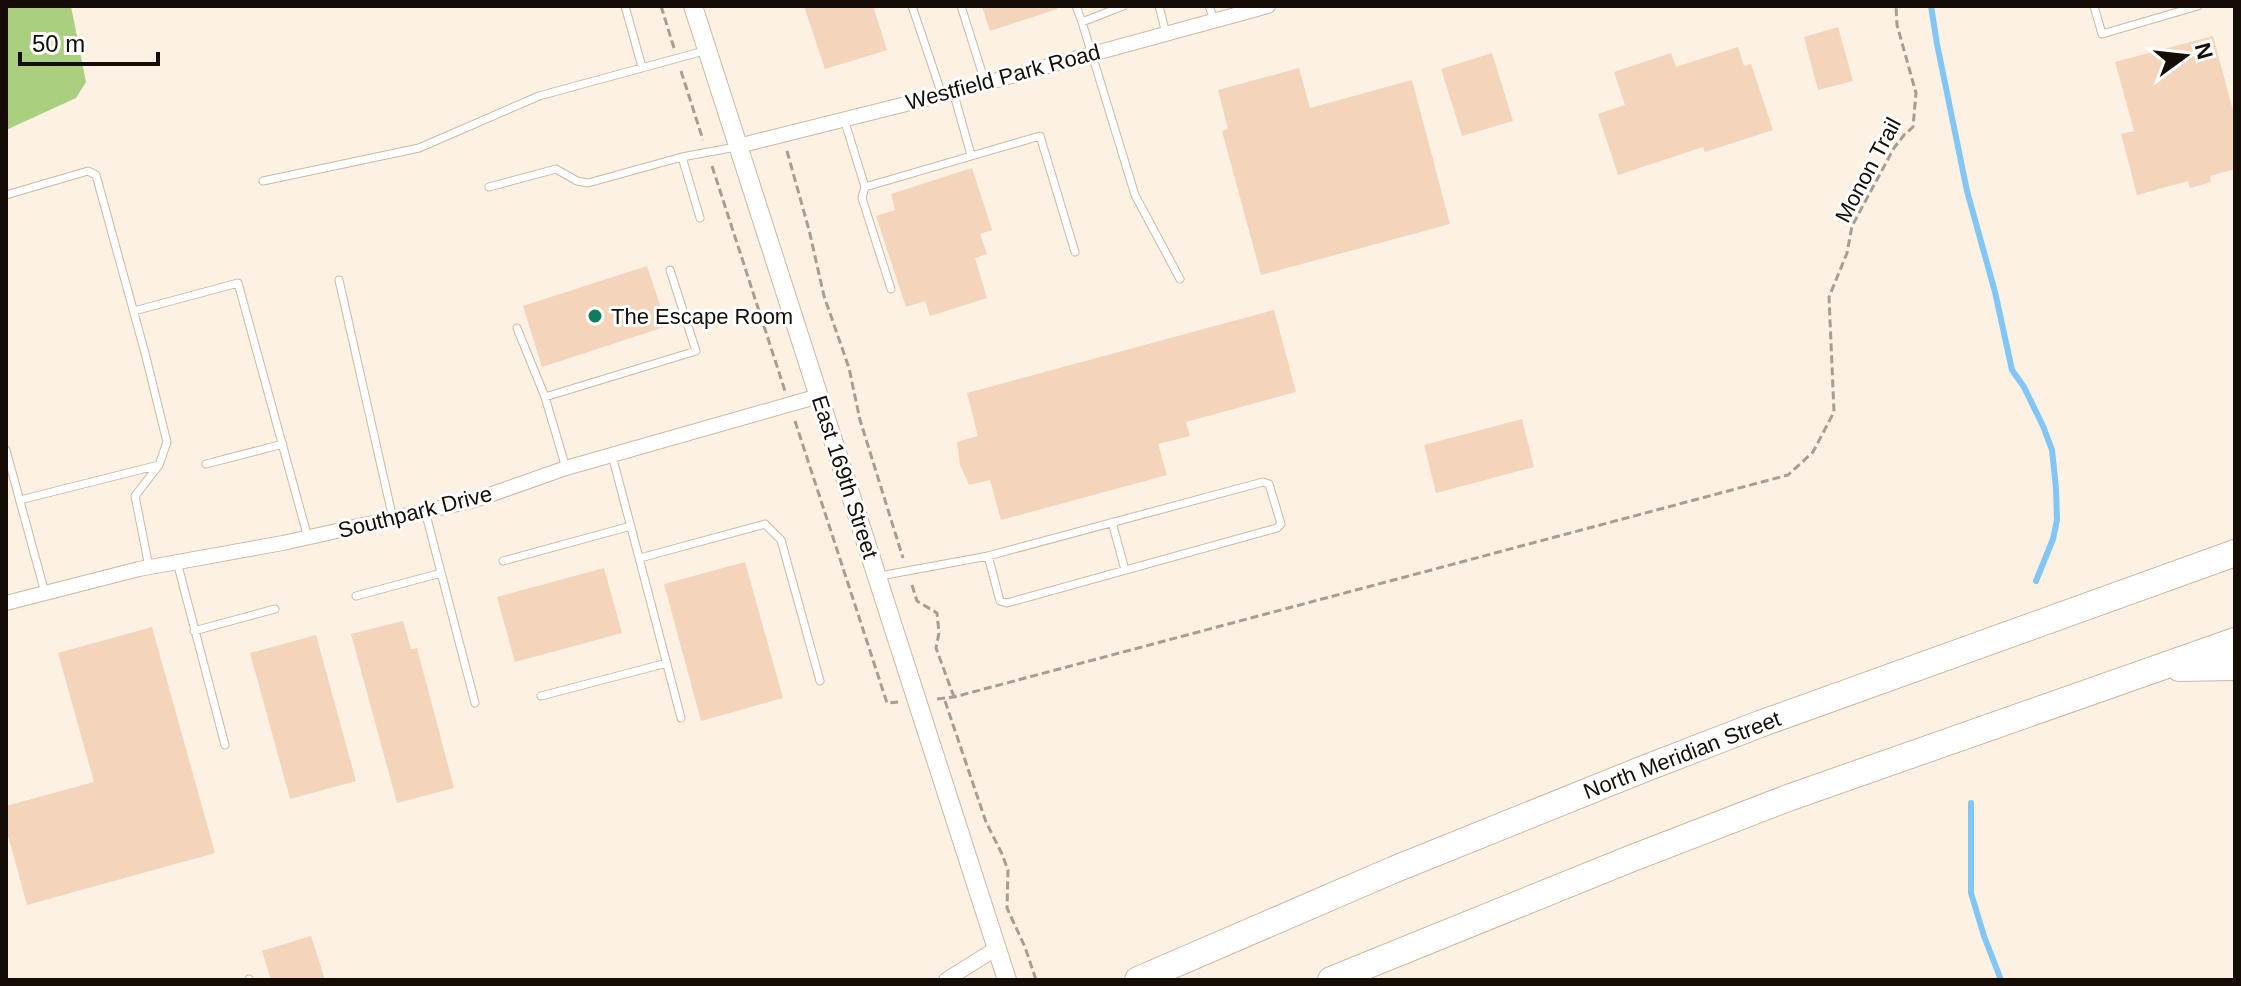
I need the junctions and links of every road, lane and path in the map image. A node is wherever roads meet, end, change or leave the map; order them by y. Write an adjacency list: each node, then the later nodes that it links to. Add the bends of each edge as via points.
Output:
1 (625, 6): 19 (lane)
2 (661, 6): 18 (path)
3 (693, 6): 16 (street, East 169th Street)
4 (912, 6): 21 (lane)
5 (961, 6): 20 (lane)
6 (1076, 6): 14 (lane)
7 (1123, 6): 14 (lane)
8 (1159, 6): 15 (lane)
9 (1268, 6): 13 (street, Westfield Park Road)
10 (1896, 6): 77 (path, Monon Trail, via 1916,93 1913,127 1894,148 1852,226 1829,297 1834,412 1813,452 1788,475)
11 (2094, 6): 12 (lane, via 2102,34)
12 (2198, 6)
13 (1212, 13): 15 (street, Westfield Park Road)
14 (1082, 22): 17 (lane)
15 (1166, 34): 17 (street, Westfield Park Road)
16 (706, 50): 18 (lane); 24 (street, East 169th Street)
17 (1091, 54): 20 (street, Westfield Park Road); 35 (lane, via 1135,195)
18 (677, 58): 19 (lane); 25 (path)
19 (642, 67): 28 (lane, via 539,96 419,148)
20 (985, 82): 21 (street, Westfield Park Road)
21 (948, 93): 22 (street, Westfield Park Road); 26 (lane)
22 (844, 119): 23 (street, Westfield Park Road); 30 (lane)
23 (782, 135): 24 (street, Westfield Park Road); 43 (path)
24 (738, 146): 25 (lane); 40 (street, East 169th Street)
25 (707, 151): 27 (lane); 42 (path)
26 (971, 155): 30 (lane); 33 (lane, via 1040,136)
27 (682, 157): 29 (lane, via 588,183 556,169); 32 (lane)
28 (263, 181)
29 (489, 187)
30 (865, 187): 37 (lane, via 862,198)
31 (6, 195): 38 (lane, via 88,171 96,175)
32 (700, 218)
33 (1075, 252)
34 (670, 270): 41 (lane, via 696,351)
35 (1180, 279)
36 (339, 280): 52 (lane)
37 (891, 289)
38 (134, 311): 44 (lane, via 238,283); 48 (lane, via 167,442)
39 (517, 328): 41 (lane)
40 (819, 396): 42 (street, Southpark Drive); 64 (street, East 169th Street)
41 (545, 397): 49 (lane)
42 (790, 405): 46 (street, Southpark Drive); 79 (path)
43 (860, 420)
44 (283, 444): 47 (lane); 55 (lane)
45 (6, 450): 50 (lane)
46 (612, 455): 49 (street, Southpark Drive); 54 (lane)
47 (206, 464)
48 (159, 465): 50 (lane); 61 (lane, via 135,496)
49 (566, 468): 51 (street, Southpark Drive, via 475,500)
50 (20, 500): 65 (lane)
51 (425, 511): 52 (street, Southpark Drive); 63 (lane)
52 (393, 519): 55 (street, Southpark Drive)
53 (1112, 522): 57 (lane); 62 (lane); 62 (lane, via 1263,482 1269,484 1281,524)
54 (631, 526): 58 (lane); 59 (lane)
55 (308, 538): 60 (street, Southpark Drive)
56 (2232, 553): 86 (highway, North Meridian Street, via 1641,770)
57 (988, 556): 62 (lane, via 1000,601 1007,603); 64 (lane)
58 (640, 558): 71 (lane); 74 (lane, via 765,524 781,540)
59 (503, 561)
60 (177, 562): 61 (street, Southpark Drive); 69 (lane)
61 (149, 567): 65 (street, Southpark Drive)
62 (1125, 570)
63 (441, 573): 66 (lane); 78 (lane)
64 (878, 577): 76 (street, East 169th Street)
65 (45, 593): 67 (street, Southpark Drive)
66 (356, 596)
67 (6, 603)
68 (275, 609): 69 (lane)
69 (194, 631): 81 (lane)
70 (2235, 641): 73 (highway)
71 (667, 663): 75 (lane); 80 (lane)
72 (2235, 667): 73 (highway)
73 (2156, 668): 87 (highway, via 1788,798)
74 (820, 681)
75 (541, 696)
76 (916, 699): 77 (path); 82 (street, East 169th Street)
77 (945, 699): 85 (path, via 986,822 1008,870 1007,908)
78 (475, 703)
79 (887, 703)
80 (681, 718)
81 (225, 745)
82 (997, 948): 83 (street); 84 (street, East 169th Street)
83 (946, 980)
84 (1007, 980)
85 (1036, 980)
86 (1138, 980)
87 (1331, 980)

